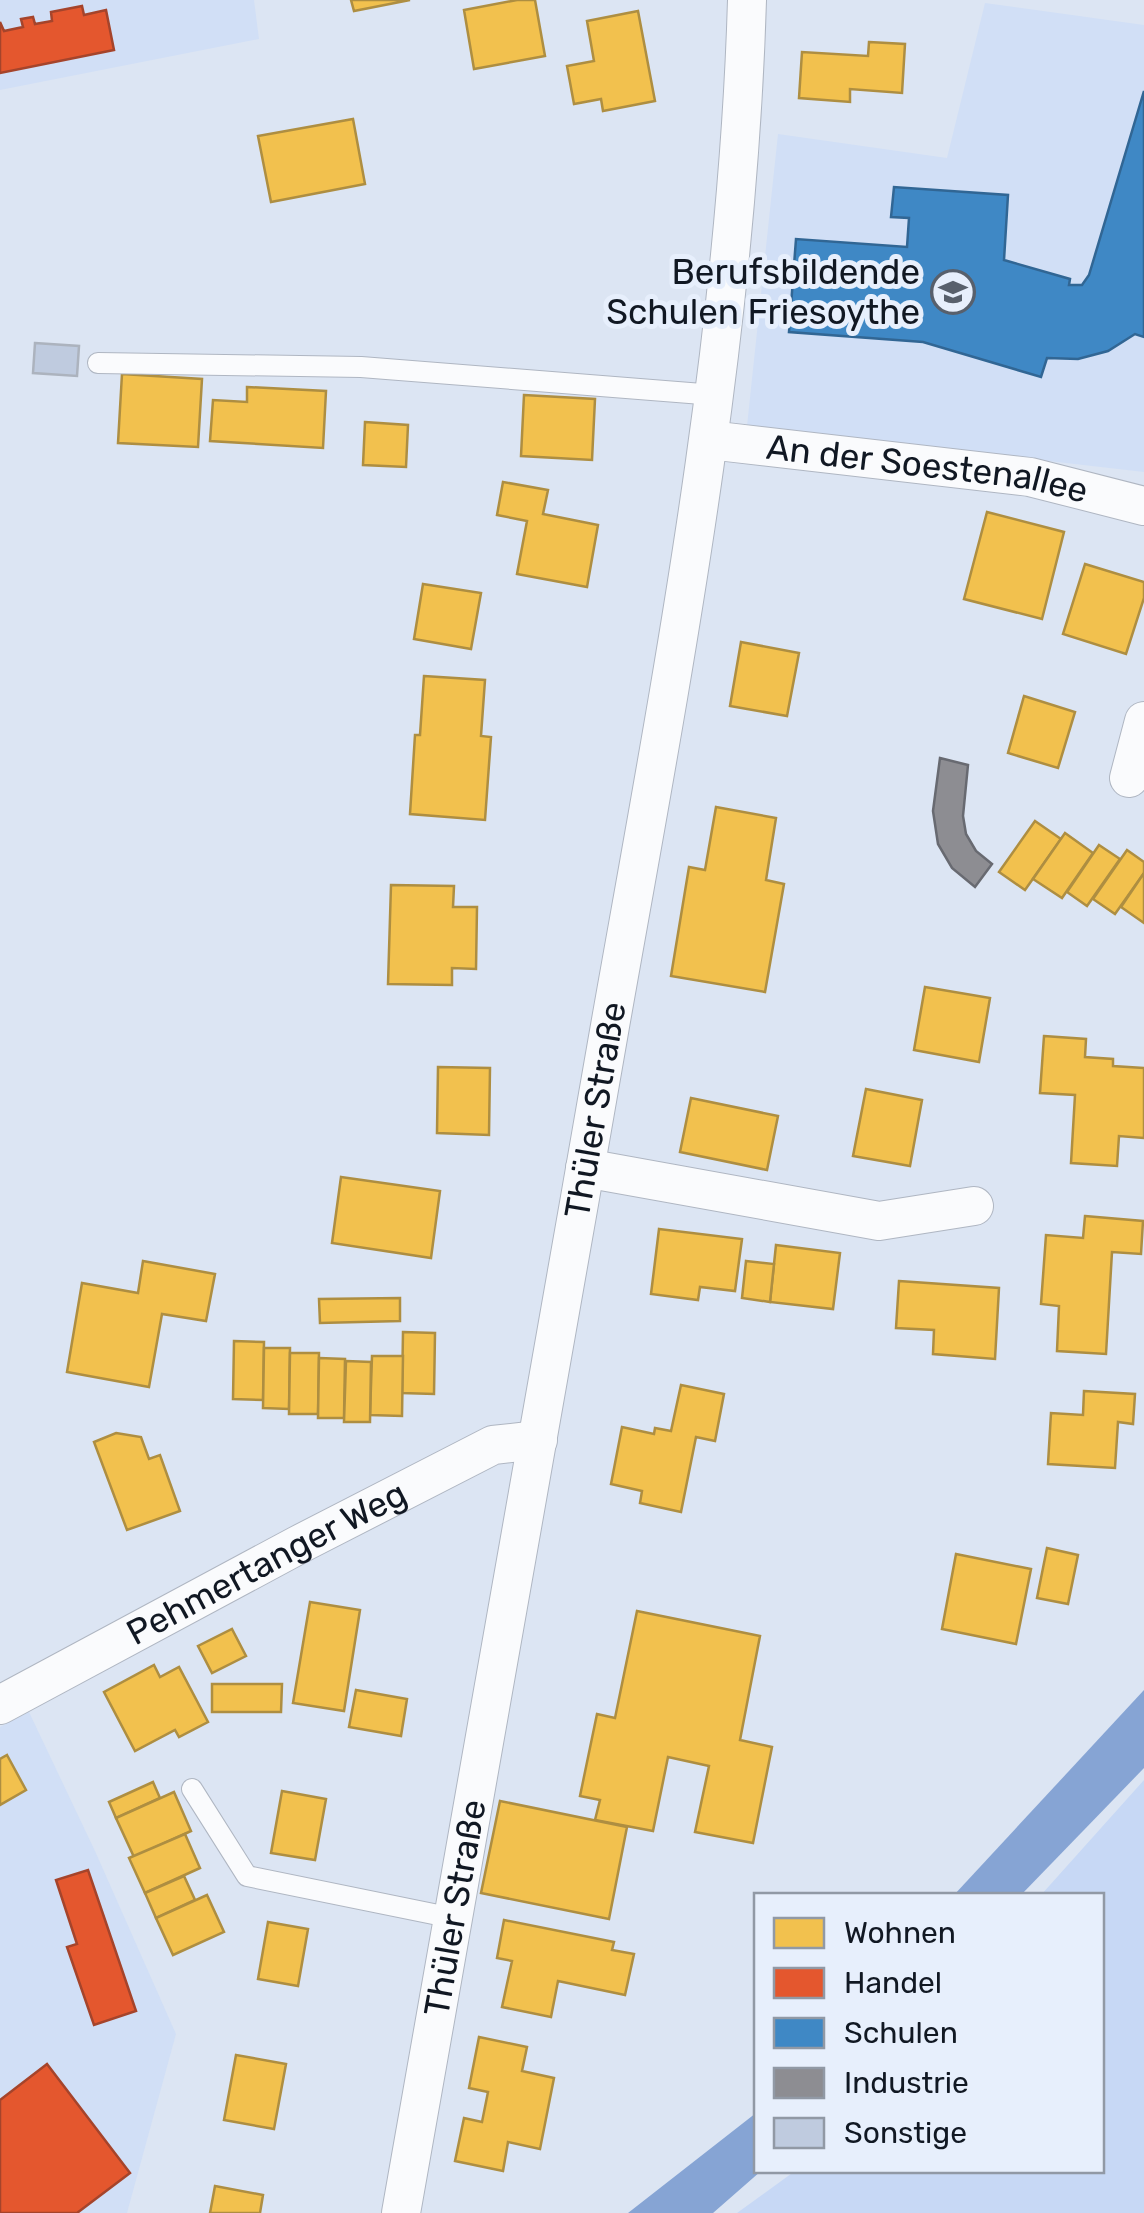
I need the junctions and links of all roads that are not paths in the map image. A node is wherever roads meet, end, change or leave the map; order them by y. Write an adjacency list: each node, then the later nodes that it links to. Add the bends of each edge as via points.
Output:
1 (747, 0): 3 (street, Thüler Straße)
2 (98, 363): 3 (lane, via 361,367)
3 (714, 395): 4 (street, Thüler Straße)
4 (709, 440): 5 (street, An der Soestenallee, via 1030,477); 8 (street, Thüler Straße)
5 (1144, 506)
6 (1144, 721): 7 (street)
7 (1129, 778)
8 (585, 1168): 9 (street, via 879,1221); 10 (street, Thüler Straße)
9 (974, 1206)
10 (538, 1440): 11 (street, Pehmertanger Weg, via 493,1445); 13 (street, Thüler Straße)
11 (0, 1706)
12 (192, 1789): 13 (lane, via 247,1876)
13 (454, 1918): 14 (street, Thüler Straße)
14 (400, 2213)

